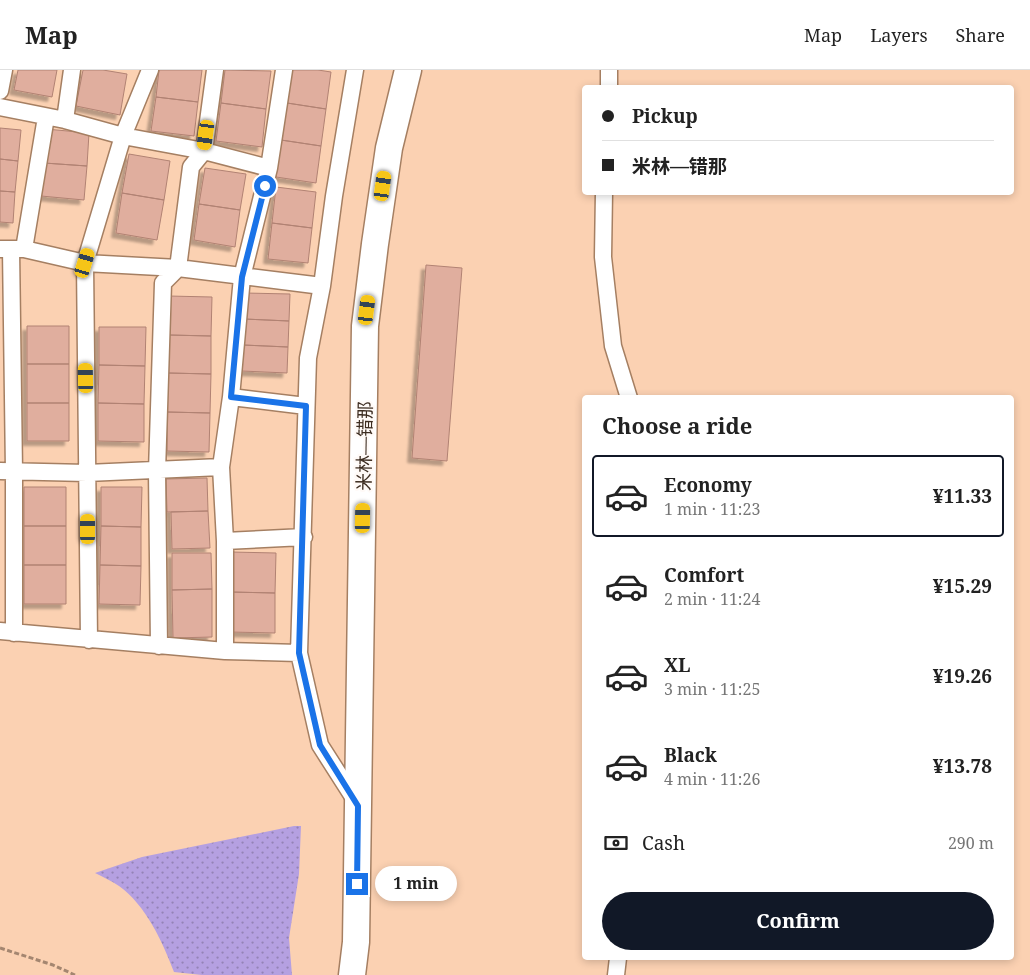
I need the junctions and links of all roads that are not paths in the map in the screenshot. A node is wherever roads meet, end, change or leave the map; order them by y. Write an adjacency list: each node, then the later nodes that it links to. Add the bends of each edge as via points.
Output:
1 (4, 70): 10 (street)
2 (72, 70): 13 (street)
3 (150, 70): 14 (street)
4 (215, 70): 15 (street)
5 (284, 70): 16 (street)
6 (354, 70): 22 (street)
7 (408, 70): 37 (highway, 米林—错那, via 389,148 366,326)
8 (609, 70): 9 (street)
9 (608, 85)
10 (0, 91)
11 (0, 107): 12 (street)
12 (46, 117): 13 (street); 18 (street)
13 (65, 120): 14 (street)
14 (123, 136): 15 (street); 19 (street)
15 (204, 152): 16 (street); 20 (street, via 191,167)
16 (269, 168): 21 (street)
17 (604, 195): 23 (street, via 603,257 613,346)
18 (12, 249): 19 (street); 27 (street)
19 (85, 263): 20 (street); 29 (street)
20 (178, 268): 21 (street); 28 (street, via 164,283)
21 (242, 277): 22 (street); 24 (street)
22 (322, 286): 25 (street, via 308,358)
23 (628, 395)
24 (231, 397): 25 (street); 26 (street)
25 (306, 406): 30 (street)
26 (220, 467): 28 (street); 31 (street)
27 (7, 471): 29 (street); 32 (street)
28 (157, 471): 29 (street); 34 (street)
29 (87, 473): 33 (street)
30 (304, 537): 31 (street); 36 (street)
31 (225, 541): 35 (street)
32 (7, 632): 33 (street)
33 (89, 640): 34 (street)
34 (159, 646): 35 (street)
35 (225, 651): 36 (street)
36 (299, 653): 37 (street, via 320,745)
37 (358, 806): 39 (highway, 米林—错那, via 356,942)
38 (618, 960): 40 (street)
39 (352, 975)
40 (616, 975)

